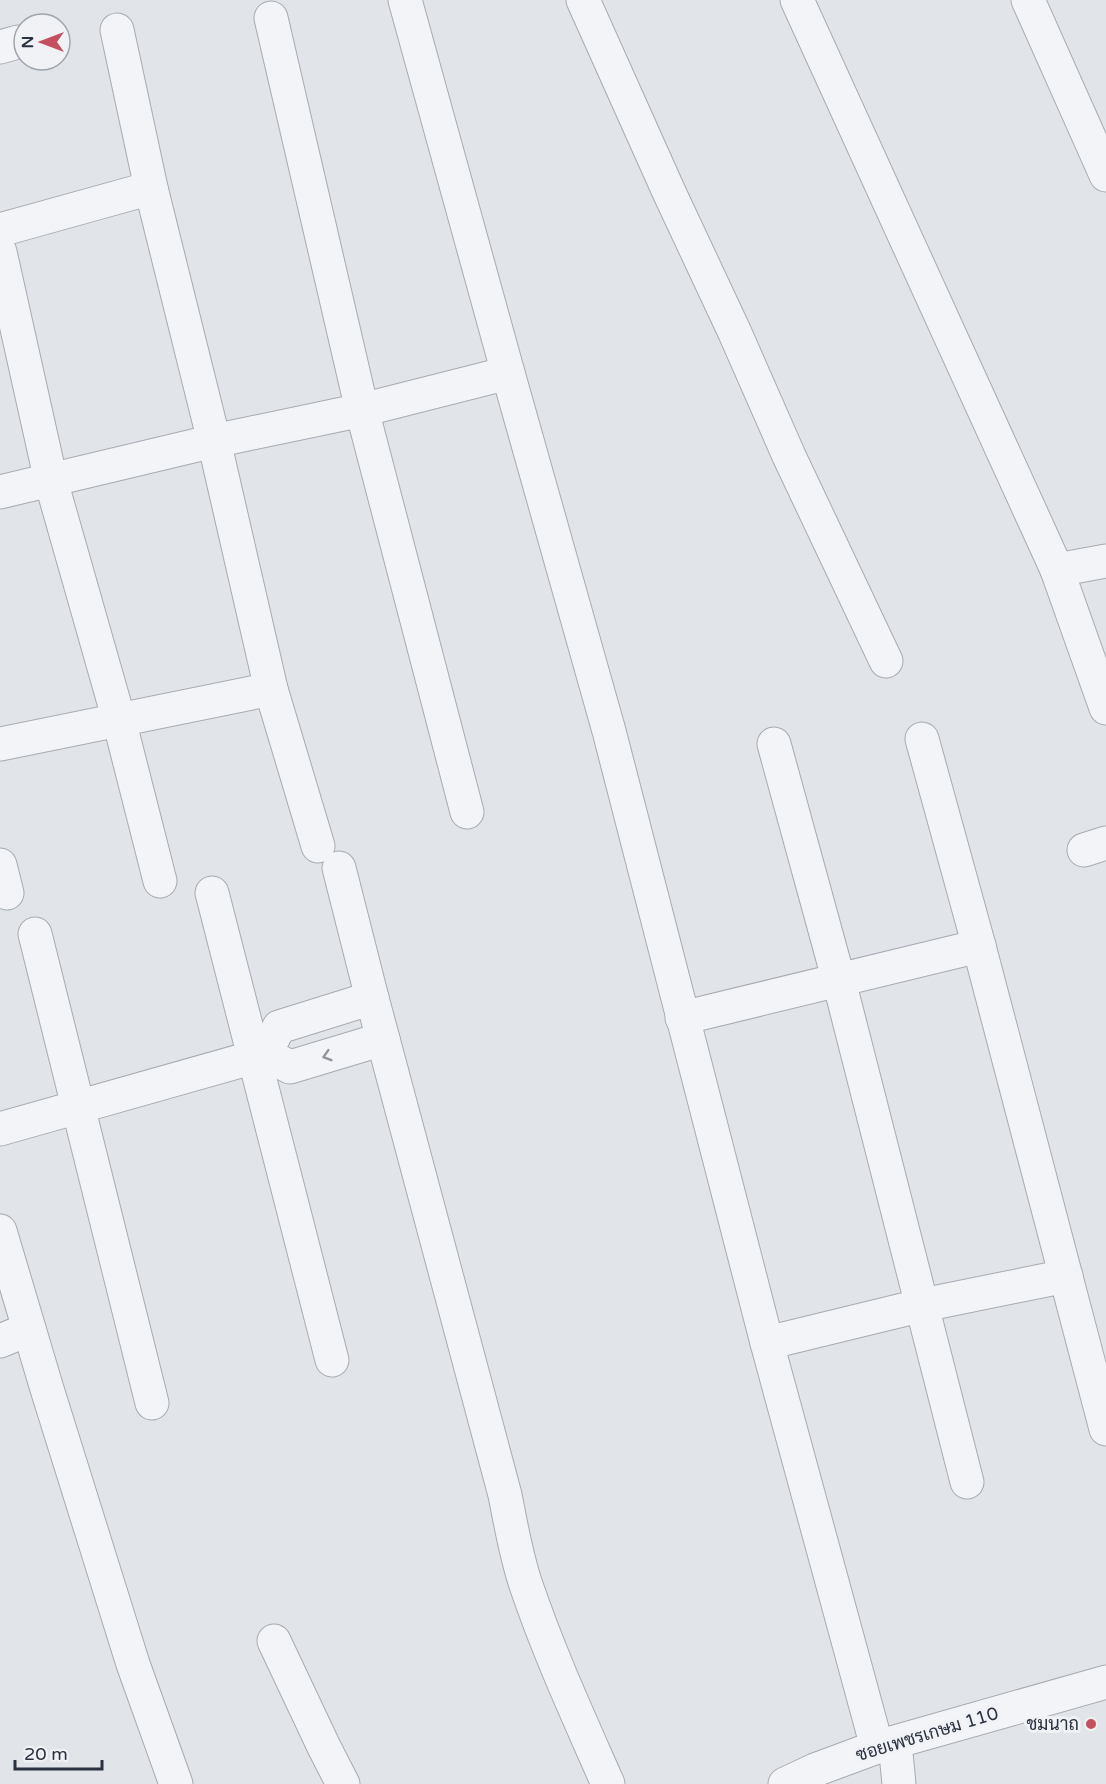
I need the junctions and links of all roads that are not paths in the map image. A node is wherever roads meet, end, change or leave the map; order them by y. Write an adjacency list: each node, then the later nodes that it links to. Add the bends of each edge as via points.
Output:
1 (405, 0): 11 (street)
2 (583, 0): 18 (street)
3 (797, 0): 17 (street)
4 (1028, 0): 7 (street)
5 (271, 18): 12 (street)
6 (117, 30): 8 (street)
7 (1106, 175)
8 (151, 188): 9 (street); 13 (street)
9 (0, 230)
10 (0, 252): 14 (street)
11 (508, 373): 12 (street); 32 (street, via 609,731)
12 (362, 410): 13 (street); 25 (street)
13 (214, 441): 14 (street); 19 (street)
14 (51, 481): 15 (street); 21 (street)
15 (0, 492)
16 (1106, 561): 17 (street)
17 (1057, 570): 20 (street)
18 (886, 661)
19 (272, 689): 21 (street); 31 (street)
20 (1106, 708)
21 (119, 720): 23 (street); 26 (street)
22 (922, 739): 29 (street)
23 (0, 744)
24 (774, 744): 30 (street)
25 (467, 813)
26 (160, 880)
27 (212, 893): 34 (street)
28 (35, 934): 35 (street)
29 (979, 946): 30 (street); 38 (street)
30 (839, 981): 32 (street); 39 (street)
31 (372, 998): 33 (street); 34 (street, via 279,1027)
32 (682, 1018): 41 (street)
33 (383, 1039): 34 (street, one-way to 34, via 290,1067); 51 (street, via 526,1584 567,1693)
34 (259, 1056): 35 (street); 42 (street)
35 (78, 1106): 36 (street); 43 (street)
36 (0, 1129)
37 (0, 1231): 40 (street)
38 (1066, 1276): 39 (street); 44 (street)
39 (923, 1305): 41 (street); 45 (street)
40 (15, 1335): 49 (street)
41 (766, 1342): 48 (street)
42 (332, 1360)
43 (152, 1403)
44 (1106, 1429)
45 (967, 1482)
46 (274, 1641): 50 (street)
47 (1106, 1682): 48 (street, ซอยเพชรเกษม 110)
48 (886, 1745): 52 (street, ซอยเพชรเกษม 110); 53 (street)
49 (176, 1784)
50 (343, 1784)
51 (608, 1784)
52 (785, 1784)
53 (899, 1784)

